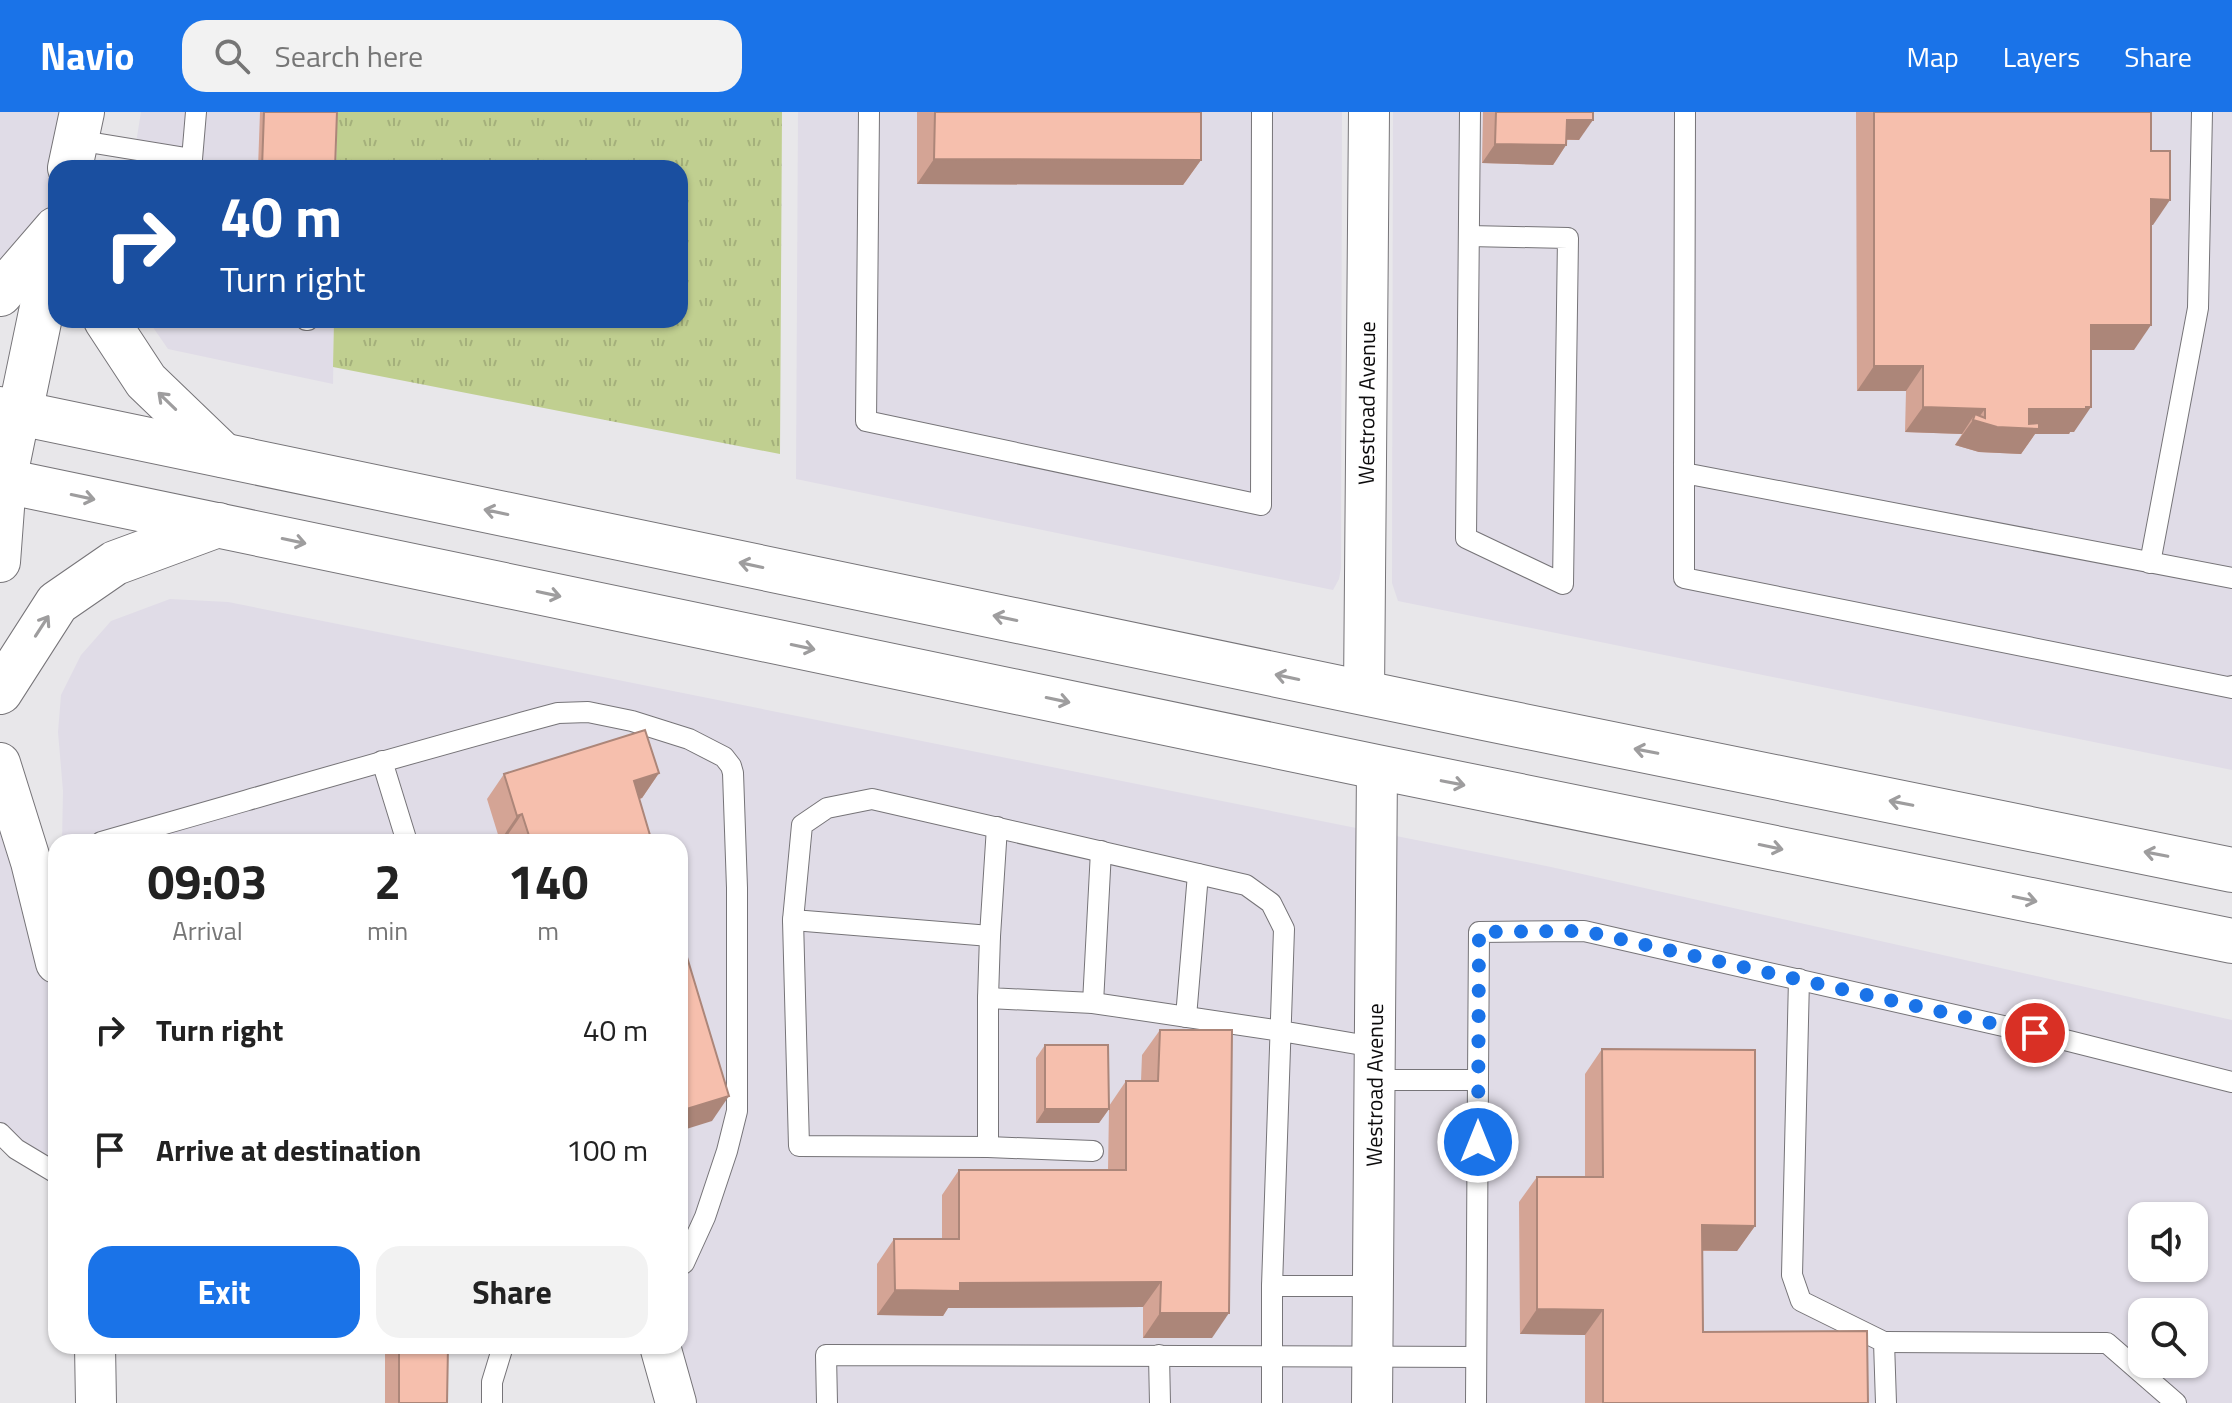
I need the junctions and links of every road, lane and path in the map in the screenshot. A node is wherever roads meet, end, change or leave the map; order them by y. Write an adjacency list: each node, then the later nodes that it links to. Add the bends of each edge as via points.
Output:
1 (196, 112): 10 (lane)
2 (869, 112): 3 (lane, via 866,421 1261,505)
3 (1262, 112)
4 (1369, 112): 26 (street, Westroad Avenue)
5 (1470, 112): 11 (lane)
6 (1685, 112): 18 (lane)
7 (2202, 112): 22 (lane, via 2198,308)
8 (76, 140): 9 (lane)
9 (172, 160)
10 (191, 160)
11 (1469, 236): 11 (lane, via 1568,238 1563,584 1466,538)
12 (48, 238): 14 (main road)
13 (48, 270): 16 (main road)
14 (0, 294)
15 (111, 328): 17 (main road, one-way to 15, via 146,381)
16 (10, 411): 17 (main road); 19 (street)
17 (223, 455): 26 (main road, one-way to 17)
18 (1684, 473): 22 (lane); 24 (lane, via 1684,578)
19 (3, 480): 20 (main road, one-way to 20); 21 (street)
20 (218, 525): 25 (main road, one-way to 20, via 57,603 115,563); 29 (main road, one-way to 29)
21 (0, 562)
22 (2150, 563): 23 (lane)
23 (2232, 578)
24 (2232, 686)
25 (0, 692)
26 (1364, 693): 35 (main road, one-way to 26)
27 (382, 761): 31 (lane); 32 (lane); 53 (lane, via 558,713 588,712 689,739 731,766 737,1111 705,1217)
28 (0, 763): 34 (street)
29 (1377, 767): 40 (main road, one-way to 40); 46 (street, Westroad Avenue)
30 (997, 827): 33 (lane); 38 (lane, via 872,799 827,808 802,825); 39 (lane)
31 (129, 834)
32 (405, 834)
33 (1101, 851): 36 (lane); 43 (lane)
34 (43, 858): 37 (street)
35 (2232, 870)
36 (1198, 874): 44 (lane); 45 (lane, via 1246,885 1271,903 1284,929)
37 (48, 898)
38 (793, 920): 39 (lane); 50 (lane, via 799,1146)
39 (990, 936): 42 (lane)
40 (2232, 941)
41 (1799, 979): 47 (lane, via 1584,931 1479,932); 48 (lane); 56 (lane, via 1792,1275 1801,1301)
42 (988, 998): 43 (lane); 50 (lane)
43 (1093, 1003): 44 (lane)
44 (1186, 1017): 45 (lane)
45 (1281, 1031): 46 (lane); 54 (lane)
46 (1374, 1064): 47 (lane); 55 (street, Westroad Avenue)
47 (1478, 1080): 63 (lane)
48 (2232, 1082)
49 (0, 1133): 52 (lane)
50 (988, 1147): 51 (lane)
51 (1093, 1151)
52 (48, 1168)
53 (688, 1254)
54 (1272, 1286): 55 (lane); 61 (lane)
55 (1372, 1286): 62 (street, Westroad Avenue)
56 (1884, 1342): 72 (lane); 73 (lane, via 2107,1343)
57 (95, 1354): 64 (street)
58 (501, 1354): 65 (lane)
59 (662, 1354): 66 (street)
60 (1159, 1355): 61 (lane); 67 (lane, via 826,1355); 68 (lane)
61 (1272, 1355): 62 (lane); 69 (lane)
62 (1372, 1355): 63 (lane); 70 (street, Westroad Avenue)
63 (1476, 1357): 71 (lane)
64 (96, 1403)
65 (492, 1403)
66 (676, 1403)
67 (827, 1403)
68 (1160, 1403)
69 (1272, 1403)
70 (1372, 1403)
71 (1476, 1403)
72 (1886, 1403)
73 (2176, 1403)

